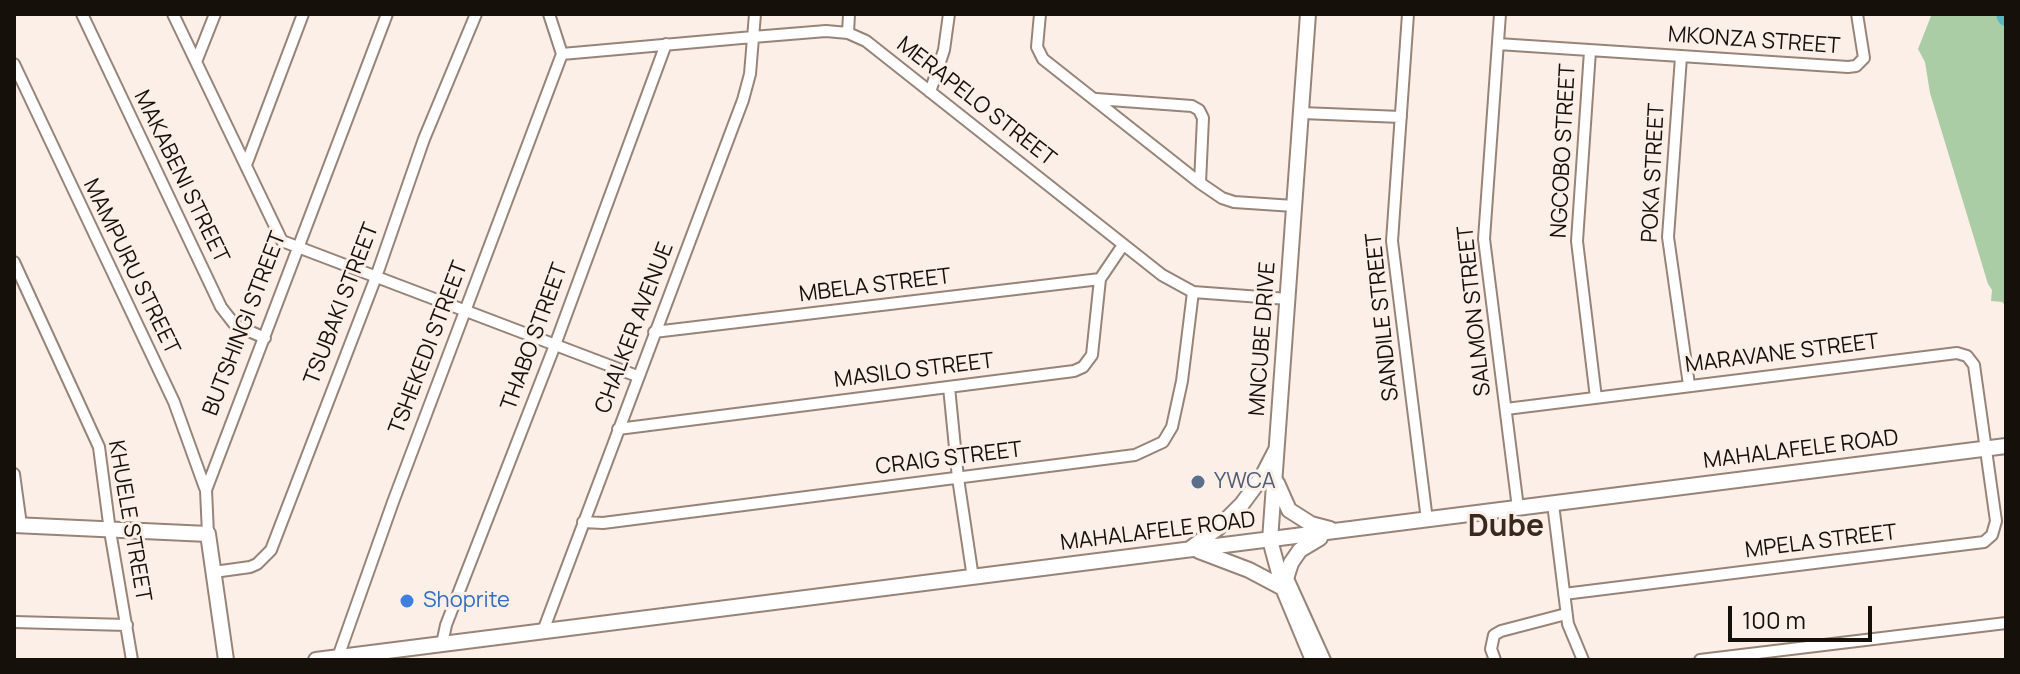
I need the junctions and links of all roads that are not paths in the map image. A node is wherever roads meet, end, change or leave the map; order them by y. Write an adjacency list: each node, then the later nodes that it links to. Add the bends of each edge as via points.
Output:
1 (82, 14): 41 (street, MAKABENI STREET, via 221,307 235,325)
2 (173, 14): 23 (street)
3 (215, 14): 23 (street)
4 (303, 14): 29 (street)
5 (387, 14): 33 (street, BUTSHINGI STREET)
6 (476, 14): 35 (street, TSUBAKI STREET, via 424,139)
7 (549, 14): 21 (street)
8 (755, 14): 17 (street, CHALKER AVENUE)
9 (849, 14): 16 (street)
10 (949, 14): 25 (street)
11 (1040, 14): 26 (street, via 1037,47 1043,59)
12 (1308, 14): 27 (main road, MNCUBE DRIVE)
13 (1408, 14): 28 (street, SANDILE STREET)
14 (1500, 14): 19 (street, SALMON STREET)
15 (1857, 14): 22 (street, MKONZA STREET, via 1864,58 1856,66)
16 (848, 33): 17 (street); 25 (street, MERAPELO STREET, via 866,41)
17 (753, 37): 18 (street); 40 (street, CHALKER AVENUE, via 746,92)
18 (666, 44): 21 (street); 42 (street, THABO STREET)
19 (1498, 44): 20 (street, MKONZA STREET); 47 (street, SALMON STREET, via 1484,239)
20 (1590, 51): 22 (street, MKONZA STREET); 46 (street, NGCOBO STREET, via 1577,241)
21 (562, 54): 39 (street, TSHEKEDI STREET)
22 (1681, 57): 44 (street, POKA STREET, via 1668,237)
23 (196, 62): 29 (street)
24 (14, 64): 55 (street, MAMPURU STREET, via 174,402)
25 (930, 92): 32 (street, MERAPELO STREET)
26 (1095, 99): 30 (street); 30 (street, via 1199,110)
27 (1302, 113): 28 (street); 31 (main road, MNCUBE DRIVE)
28 (1401, 117): 58 (street, SANDILE STREET, via 1392,241)
29 (246, 165): 33 (street, via 278,238)
30 (1200, 183): 31 (street, via 1234,202)
31 (1294, 206): 38 (main road, MNCUBE DRIVE)
32 (1123, 245): 36 (street, MASILO STREET); 37 (street, MERAPELO STREET)
33 (298, 247): 35 (street); 41 (street, BUTSHINGI STREET)
34 (14, 262): 61 (street, KHUELE STREET, via 99,447)
35 (376, 277): 39 (street); 66 (street, TSUBAKI STREET, via 271,550 250,567)
36 (1100, 279): 40 (street, MBELA STREET); 45 (street, MASILO STREET, via 1092,355 1083,367)
37 (1193, 292): 38 (street, MERAPELO STREET); 53 (street, CRAIG STREET, via 1180,395 1163,442 1135,455)
38 (1288, 299): 49 (main road, MNCUBE DRIVE)
39 (465, 310): 42 (street); 76 (street, TSHEKEDI STREET)
40 (654, 332): 43 (street, CHALKER AVENUE)
41 (265, 338): 55 (street, BUTSHINGI STREET)
42 (555, 345): 43 (street); 75 (street, THABO STREET)
43 (637, 376): 48 (street, CHALKER AVENUE)
44 (1689, 385): 46 (street, MARAVANE STREET); 51 (street, MARAVANE STREET, via 1962,354 1974,365)
45 (949, 387): 48 (street, MASILO STREET); 53 (street)
46 (1596, 398): 47 (street, MARAVANE STREET)
47 (1506, 409): 57 (street, SALMON STREET)
48 (618, 429): 59 (street, CHALKER AVENUE)
49 (1278, 446): 54 (main road, MNCUBE DRIVE); 65 (main road, via 1242,504)
50 (2006, 446): 51 (main road, MAHALAFELE ROAD)
51 (1987, 448): 56 (main road, MAHALAFELE ROAD); 69 (street, MPELA STREET, via 1996,521 1984,542)
52 (14, 474): 60 (street)
53 (958, 478): 59 (street, CRAIG STREET); 67 (street)
54 (1276, 479): 62 (main road, via 1285,504 1297,517); 64 (main road, MNCUBE DRIVE)
55 (206, 490): 63 (street, BUTSHINGI STREET)
56 (1553, 504): 57 (main road, MAHALAFELE ROAD); 69 (street)
57 (1518, 508): 58 (main road, MAHALAFELE ROAD)
58 (1427, 520): 62 (main road, MAHALAFELE ROAD)
59 (583, 522): 74 (street, CHALKER AVENUE)
60 (17, 525): 61 (main road)
61 (110, 531): 63 (main road); 73 (street, KHUELE STREET)
62 (1339, 531): 64 (main road, MAHALAFELE ROAD); 68 (main road, via 1300,550)
63 (208, 534): 66 (main road, BUTSHINGI STREET)
64 (1270, 540): 65 (main road, MAHALAFELE ROAD); 68 (main road, MNCUBE DRIVE)
65 (1191, 548): 67 (main road, MAHALAFELE ROAD); 68 (main road)
66 (214, 572): 78 (main road, BUTSHINGI STREET)
67 (973, 578): 74 (main road, MAHALAFELE ROAD)
68 (1284, 581): 80 (main road, MNCUBE DRIVE); 81 (street)
69 (1564, 594): 70 (street)
70 (1566, 614): 82 (street, via 1494,635); 83 (street)
71 (14, 622): 73 (street)
72 (2006, 623): 84 (street)
73 (127, 625): 77 (street, KHUELE STREET)
74 (543, 631): 75 (main road, MAHALAFELE ROAD)
75 (442, 644): 76 (main road, MAHALAFELE ROAD)
76 (338, 657): 79 (main road, MAHALAFELE ROAD)
77 (132, 660)
78 (226, 660)
79 (316, 660)
80 (1313, 660)
81 (1325, 660)
82 (1495, 660)
83 (1583, 660)
84 (1700, 660)

